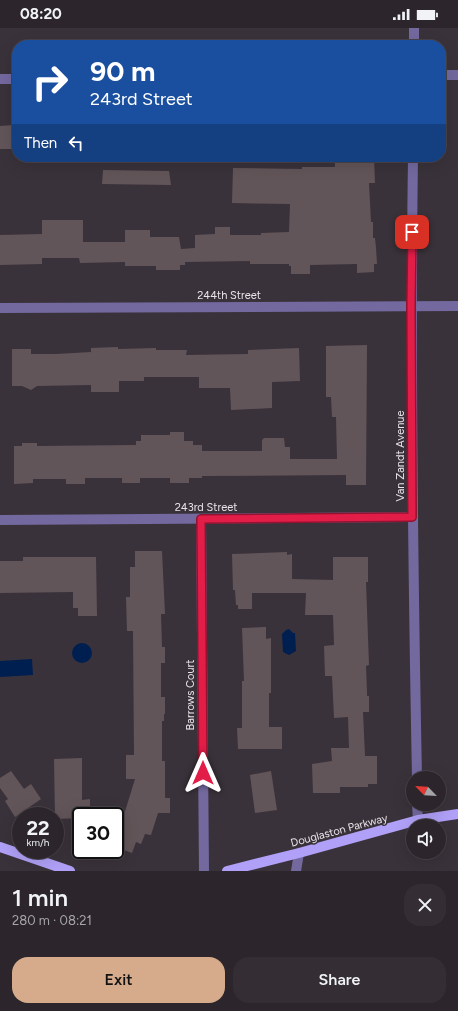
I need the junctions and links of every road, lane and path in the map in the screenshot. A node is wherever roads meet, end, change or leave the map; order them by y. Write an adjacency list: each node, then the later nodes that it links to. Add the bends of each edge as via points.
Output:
1 (414, 28): 2 (street)
2 (414, 40)
3 (446, 75): 4 (street)
4 (458, 75)
5 (12, 78): 6 (street)
6 (0, 79)
7 (413, 162): 8 (street, Van Zandt Avenue)
8 (411, 306): 9 (street, 244th Street); 10 (street, 244th Street); 11 (street, Van Zandt Avenue)
9 (458, 306)
10 (0, 308)
11 (412, 517): 12 (street, 243rd Street); 14 (street, Van Zandt Avenue)
12 (201, 519): 13 (street, 243rd Street); 21 (street, Barrows Court)
13 (0, 520)
14 (417, 771)
15 (458, 814): 16 (main road, Douglaston Parkway)
16 (425, 819)
17 (406, 823): 19 (main road, Douglaston Parkway)
18 (0, 847): 20 (main road)
19 (299, 853): 22 (main road, Douglaston Parkway); 23 (street)
20 (70, 871)
21 (204, 871)
22 (226, 871)
23 (296, 871)

